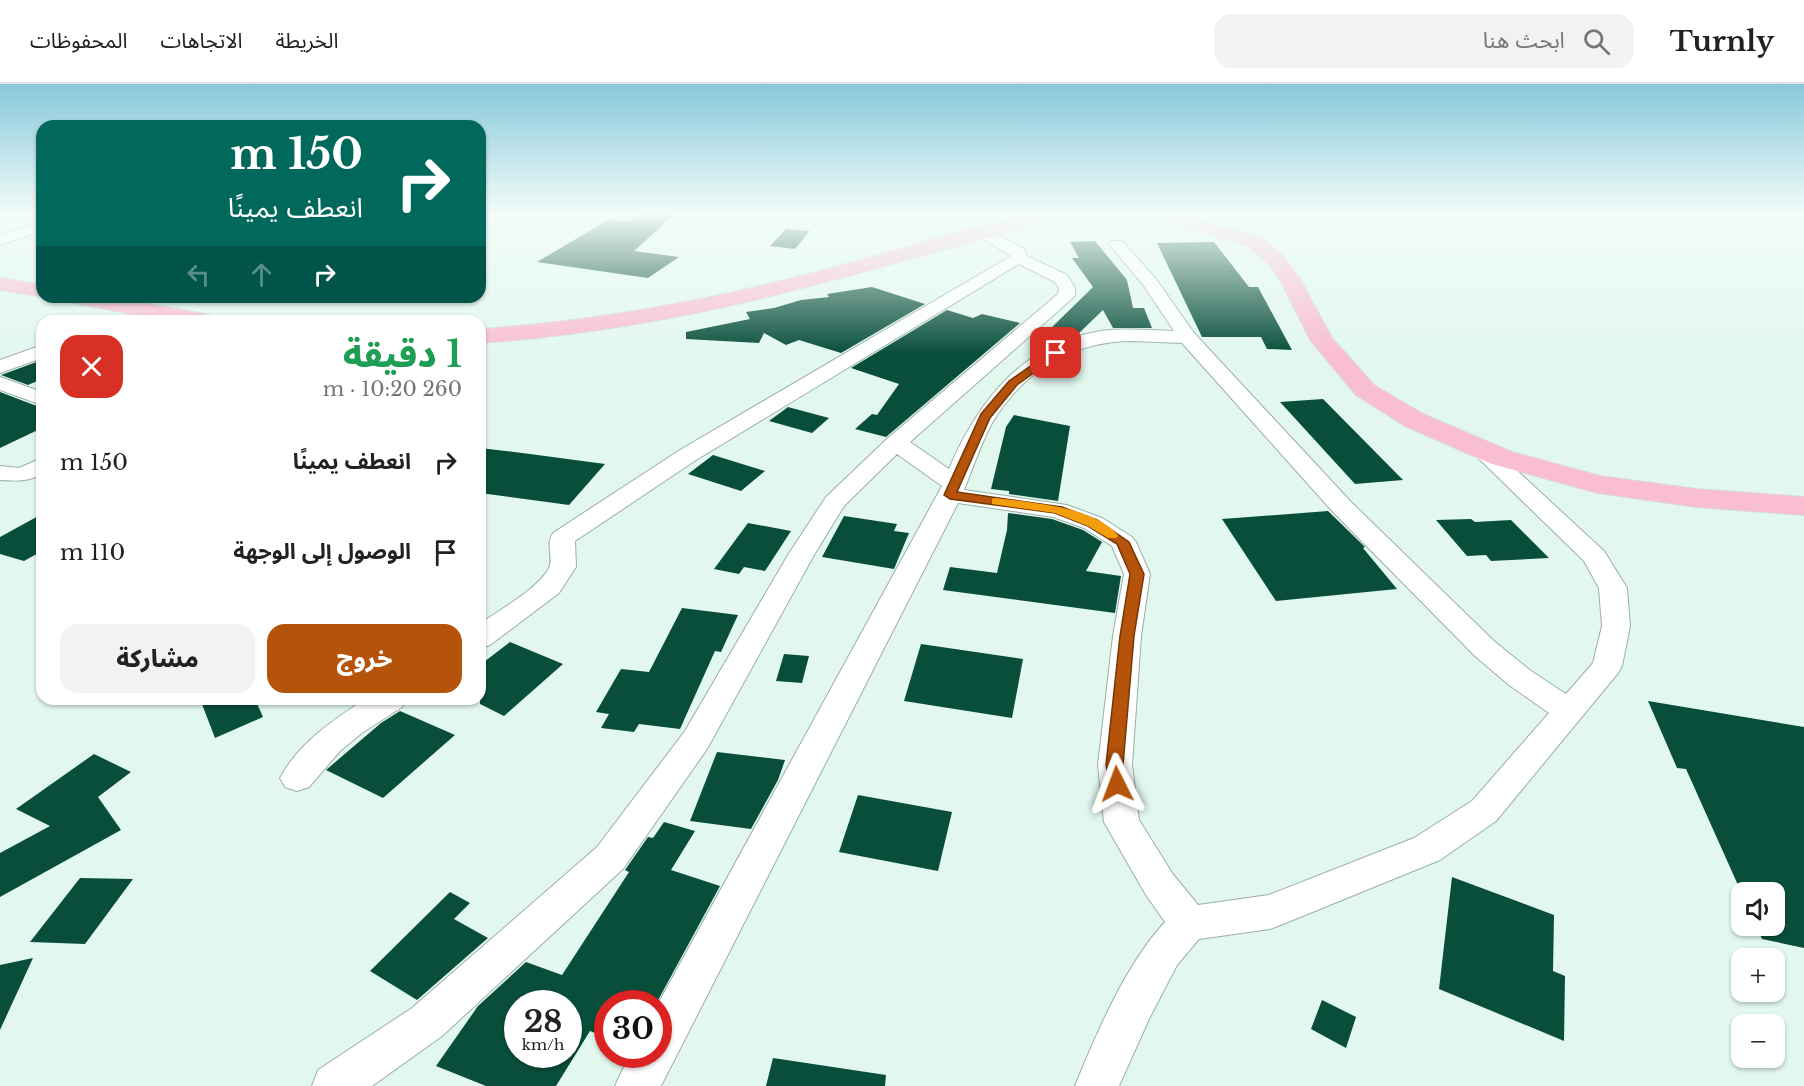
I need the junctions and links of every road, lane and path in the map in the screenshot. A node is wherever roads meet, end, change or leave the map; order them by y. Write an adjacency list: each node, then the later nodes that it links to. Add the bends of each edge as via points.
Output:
1 (881, 260): 10 (main road, via 796,284 634,320)
2 (1016, 260): 22 (street, via 688,455 562,538 562,567 549,587)
3 (1023, 260): 16 (street, via 1061,279 1067,288 1066,297)
4 (1130, 260): 11 (street)
5 (1276, 260): 17 (main road, via 1322,341 1365,390 1414,420)
6 (0, 284): 7 (main road)
7 (36, 290)
8 (106, 303): 9 (main road)
9 (172, 315)
10 (486, 336)
11 (1187, 337): 20 (street, via 1099,337 1070,345 1042,361 1013,383 985,417); 24 (street, via 1342,507 1485,649)
12 (36, 353): 13 (street)
13 (0, 367)
14 (0, 383): 15 (street)
15 (36, 397)
16 (896, 443): 20 (street); 29 (street, via 835,502 696,740 610,858 427,1022)
17 (1478, 447): 21 (main road, via 1502,458 1598,484 1696,498); 24 (street, via 1595,557 1613,588 1616,626 1606,666)
18 (36, 468): 19 (street, via 22,475)
19 (0, 473)
20 (952, 490): 26 (street, via 1058,510 1093,523 1123,542 1137,574 1114,765 1122,822 1159,884); 27 (street)
21 (1804, 507)
22 (486, 634)
23 (381, 705): 25 (street, via 351,722 320,748)
24 (1569, 711): 26 (street, via 1484,811 1427,849 1270,912)
25 (297, 778)
26 (1189, 923): 31 (street, via 1163,951)
27 (672, 1019)
28 (647, 1068): 30 (street)
29 (334, 1086)
30 (637, 1086)
31 (1097, 1086)

